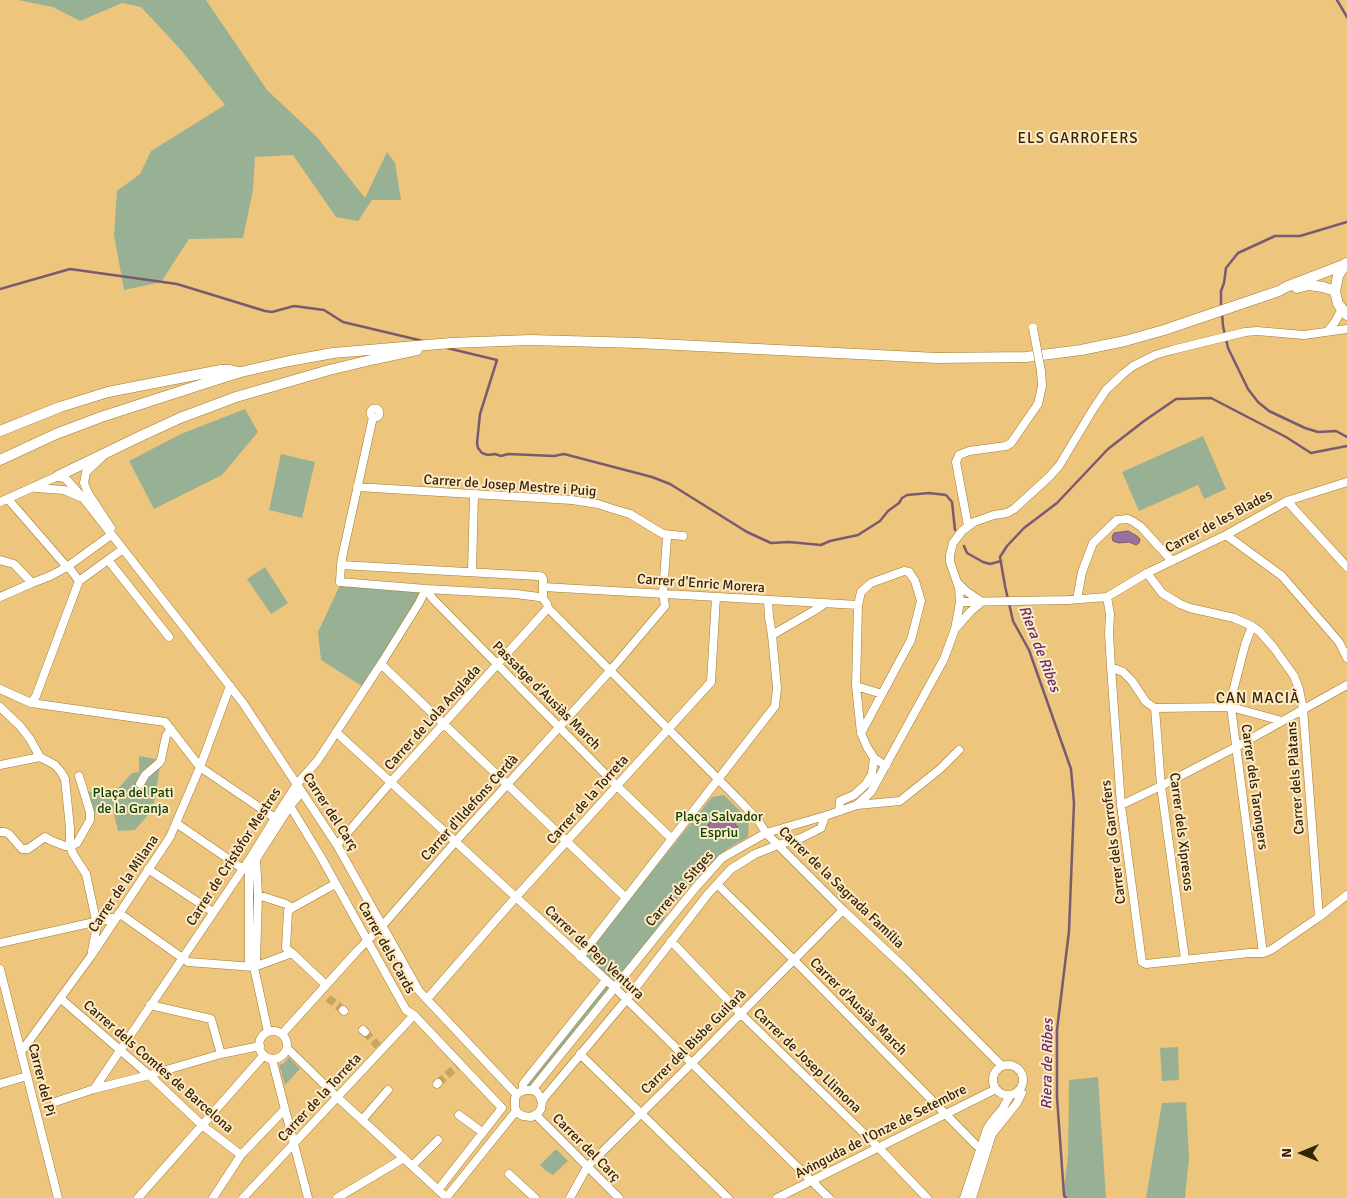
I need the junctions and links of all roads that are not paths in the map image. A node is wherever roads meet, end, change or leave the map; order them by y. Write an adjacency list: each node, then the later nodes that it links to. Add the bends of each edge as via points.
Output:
1 (1346, 263): 2 (main road, via 1338,276); 3 (main road)
2 (1335, 290): 3 (main road, via 1309,285); 4 (main road, via 1338,304)
3 (1279, 292): 8 (main road, via 1126,341 1035,356 937,358 589,341)
4 (1344, 312): 7 (street)
5 (1033, 328): 23 (street, bridge, via 1042,386 1038,404 1011,443 969,451 959,455 956,462)
6 (1347, 329): 7 (street)
7 (1328, 331): 23 (street, via 1316,334 1245,332 1155,355 1133,366 1106,390 1049,477 1014,509)
8 (429, 344): 9 (main road, via 311,357); 12 (main road, via 415,351 329,370 236,397 143,434)
9 (241, 372): 11 (main road, via 221,370 108,392); 13 (main road, via 101,417)
10 (373, 417): 17 (street)
11 (0, 431)
12 (108, 453): 14 (main road); 28 (street, Carrer del Carç, via 86,472 84,483)
13 (0, 460)
14 (58, 476): 16 (street); 20 (street, Carrer del Carç, via 66,479)
15 (1347, 482): 21 (street, Carrer de les Blades)
16 (34, 487): 19 (street); 20 (street, via 64,490)
17 (357, 487): 18 (street, Carrer de Josep Mestre i Puig); 32 (street)
18 (474, 495): 25 (street, Carrer de Josep Mestre i Puig, via 598,504 630,514); 35 (street)
19 (8, 499): 22 (street); 33 (street)
20 (84, 499): 24 (street, Carrer del Carç)
21 (1286, 501): 26 (street, Carrer de les Blades); 34 (street)
22 (0, 502)
23 (968, 526): 38 (street, Carrer de Sitges, via 951,548 950,562)
24 (111, 535): 28 (street, Carrer del Carç); 33 (street)
25 (666, 535): 27 (street, Carrer de Josep Mestre i Puig); 42 (street, Carrer d'Ildefons Cerdà)
26 (1226, 535): 31 (street, Carrer de les Blades); 58 (street, via 1282,576 1339,642)
27 (683, 536)
28 (120, 546): 30 (street); 64 (street, Carrer del Carç)
29 (0, 560): 39 (street, via 14,564)
30 (108, 560): 37 (street); 57 (street)
31 (1172, 561): 36 (street, Carrer de les Blades); 47 (street, via 1134,522 1117,520 1093,543 1082,572)
32 (341, 565): 35 (street); 41 (street, via 340,582)
33 (67, 567): 37 (street); 39 (street)
34 (1347, 567)
35 (472, 572): 40 (street, via 542,577)
36 (1147, 573): 46 (street, Carrer de les Blades); 54 (street, Carrer dels Plàtans, via 1162,593 1180,604)
37 (80, 581): 68 (street)
38 (957, 582): 49 (street, Carrer de Sitges); 50 (street)
39 (32, 583): 43 (street)
40 (543, 587): 42 (street, Carrer d'Enric Morera); 44 (street)
41 (426, 589): 44 (street); 59 (street, Carrer de Cristòfor Mestres); 60 (street, Passatge d'Ausiàs March)
42 (664, 593): 45 (street, Carrer d'Enric Morera); 62 (street, Carrer d'Ildefons Cerdà, via 665,606)
43 (0, 597)
44 (542, 597): 53 (street, Carrer de la Sagrada Família)
45 (716, 597): 48 (street, Carrer d'Enric Morera); 77 (street, Carrer de la Torreta, via 711,682)
46 (1107, 597): 47 (street); 61 (street, Carrer dels Garrofers)
47 (1078, 599): 50 (street)
48 (768, 601): 51 (street, Carrer d'Enric Morera); 56 (street)
49 (960, 602): 50 (street); 55 (street, Carrer de Sitges)
50 (982, 602): 55 (street)
51 (824, 604): 52 (street, Carrer d'Enric Morera); 56 (street)
52 (858, 605): 65 (street); 67 (street, via 861,592 871,583 904,571 909,572 915,581 920,595 911,640)
53 (548, 608): 60 (street, Carrer de Lola Anglada); 62 (street, Carrer de la Sagrada Família)
54 (1252, 626): 70 (street, Carrer dels Tarongers); 72 (street, Carrer dels Plàtans, via 1294,676)
55 (954, 630): 86 (street, Carrer de Sitges, via 944,659)
56 (772, 635): 88 (street, via 777,688 775,706)
57 (169, 637)
58 (1347, 658)
59 (381, 664): 74 (street); 78 (street, Carrer de Cristòfor Mestres)
60 (497, 664): 74 (street, Carrer de Lola Anglada); 75 (street, Passatge d'Ausiàs March)
61 (1111, 667): 71 (street, via 1123,672 1146,702); 98 (street, Carrer dels Garrofers)
62 (610, 671): 75 (street, Carrer d'Ildefons Cerdà); 77 (street, Carrer de la Sagrada Família)
63 (1347, 685): 72 (street)
64 (230, 686): 85 (street, Carrer de la Milana); 91 (street, Carrer del Carç)
65 (856, 686): 67 (street); 79 (street)
66 (0, 689): 68 (street)
67 (882, 694): 79 (street)
68 (31, 703): 76 (street, via 163,721)
69 (0, 707): 82 (street, via 25,733)
70 (1231, 707): 71 (street); 73 (street); 80 (street, Carrer dels Tarongers)
71 (1155, 708): 94 (street, Carrer dels Xipresos)
72 (1303, 709): 73 (street); 124 (street, Carrer dels Plàtans)
73 (1282, 721): 80 (street)
74 (444, 724): 89 (street, Carrer de Lola Anglada); 92 (street)
75 (559, 728): 92 (street, Carrer d'Ildefons Cerdà); 93 (street, Passatge d'Ausiàs March)
76 (171, 729): 85 (street); 90 (street, via 166,736 161,760 145,774)
77 (668, 730): 88 (street, Carrer de la Sagrada Família); 93 (street, Carrer de la Torreta)
78 (336, 732): 89 (street, Carrer de Pep Ventura); 91 (street, Carrer de Cristòfor Mestres)
79 (861, 733): 83 (street)
80 (1236, 747): 94 (street); 130 (street, Carrer dels Tarongers)
81 (959, 750): 96 (street, via 900,801)
82 (40, 757): 84 (street); 110 (street, via 55,765 65,780)
83 (874, 758): 86 (street); 99 (street, via 872,774 866,784 854,795 840,801)
84 (0, 765)
85 (200, 766): 101 (street); 102 (street, Carrer de la Milana)
86 (886, 766): 96 (street, Carrer de Sitges, via 871,792)
87 (79, 776): 110 (street, via 90,820 77,843)
88 (718, 779): 104 (street, Carrer de la Sagrada Família, via 758,820); 105 (street)
89 (391, 782): 106 (street, Carrer de Pep Ventura); 108 (street, Carrer de Lola Anglada)
90 (140, 784)
91 (297, 784): 95 (street, Carrer del Carç); 101 (street, Carrer de Cristòfor Mestres)
92 (507, 785): 106 (street, Carrer d'Ildefons Cerdà); 107 (street)
93 (617, 786): 105 (street, Passatge d'Ausiàs March); 107 (street, Carrer de la Torreta)
94 (1161, 786): 98 (street); 136 (street, Carrer dels Xipresos)
95 (302, 792): 97 (street); 108 (street, Carrer del Carç)
96 (857, 805): 99 (street, Carrer de Sitges)
97 (290, 806): 114 (street, Carrer dels Cards); 116 (street, via 256,859)
98 (1121, 806): 136 (street, Carrer dels Garrofers, via 1142,962)
99 (839, 811): 100 (street, Carrer de Sitges)
100 (826, 816): 104 (street, Carrer de Sitges); 109 (street, via 821,828)
101 (275, 818): 111 (street, Carrer de Cristòfor Mestres)
102 (176, 823): 112 (street); 113 (street, Carrer de la Milana)
103 (0, 832): 110 (street, via 9,834 22,849 28,849 45,837)
104 (766, 833): 109 (street, Carrer de la Sagrada Família); 141 (street, Carrer de Sitges, via 722,858)
105 (672, 839): 119 (street)
106 (456, 841): 118 (street, Carrer de Pep Ventura); 126 (street, Carrer d'Ildefons Cerdà)
107 (567, 841): 118 (street, Carrer de la Torreta); 119 (street)
108 (338, 845): 126 (street, Carrer del Carç)
109 (778, 845): 115 (street, via 740,863); 121 (street, Carrer de la Sagrada Família)
110 (70, 846): 125 (street, via 86,874)
111 (249, 860): 112 (street, Carrer de Cristòfor Mestres); 137 (street, via 249,961)
112 (243, 869): 122 (street, Carrer de Cristòfor Mestres)
113 (148, 870): 122 (street); 123 (street, Carrer de la Milana)
114 (335, 884): 120 (street); 127 (street, Carrer dels Cards)
115 (717, 884): 128 (street); 135 (street, Carrer d'Ausiàs March)
116 (258, 895): 120 (street); 137 (street)
117 (1347, 895): 124 (street)
118 (516, 897): 133 (street, Carrer de Pep Ventura); 144 (street, Carrer de la Torreta)
119 (626, 898): 133 (street)
120 (292, 908): 131 (street, via 288,911 286,948)
121 (843, 910): 135 (street, Carrer del Bisbe Guilarà); 160 (street, Carrer de la Sagrada Família)
122 (213, 912): 134 (street, Carrer de Cristòfor Mestres)
123 (118, 915): 125 (street); 132 (street, Carrer de la Milana); 134 (street)
124 (1319, 916): 130 (street, via 1271,950)
125 (96, 922): 129 (street); 132 (street)
126 (383, 925): 127 (street, Carrer d'Ildefons Cerdà); 144 (street, Carrer del Carç, via 419,991)
127 (368, 940): 140 (street, Carrer d'Ildefons Cerdà); 148 (street, Carrer dels Cards, via 406,1010)
128 (671, 941): 145 (street); 147 (street, Carrer de Josep Llimona)
129 (0, 943)
130 (1263, 952): 136 (street, Carrer dels Garrofers)
131 (292, 953): 137 (street); 140 (street)
132 (91, 956): 142 (street, Carrer de la Milana)
133 (580, 957): 139 (street, Carrer de Pep Ventura)
134 (182, 958): 137 (street, via 188,962); 146 (street, Carrer de Cristòfor Mestres)
135 (794, 959): 147 (street, Carrer del Bisbe Guilarà); 177 (street, Carrer d'Ausiàs March)
136 (1184, 959)
137 (254, 967): 149 (street)
138 (0, 969): 154 (street, Carrer del Pi)
139 (606, 980): 141 (street, Carrer de Pep Ventura); 169 (street, via 523,1084)
140 (324, 988): 143 (street); 150 (street, Carrer d'Ildefons Cerdà)
141 (615, 988): 145 (street, Carrer de Pep Ventura); 167 (street, Carrer de Sitges)
142 (60, 998): 153 (street, Carrer dels Comtes de Barcelona); 154 (street, Carrer de la Milana)
143 (328, 998)
144 (427, 999): 169 (street, Carrer del Carç)
145 (626, 1000): 156 (street); 159 (street, Carrer de Pep Ventura)
146 (150, 1005): 153 (street, Carrer de Cristòfor Mestres); 155 (street, via 211,1019)
147 (740, 1013): 159 (street, Carrer del Bisbe Guilarà); 186 (street, Carrer de Josep Llimona)
148 (414, 1015): 171 (street, Carrer de la Torreta, via 380,1047); 193 (street, Carrer dels Cards, via 502,1108)
149 (268, 1032): 150 (street); 151 (street)
150 (282, 1034): 152 (street)
151 (260, 1046): 155 (street); 157 (street)
152 (287, 1048): 158 (street, via 281,1056); 171 (street)
153 (120, 1050): 161 (street, Carrer dels Comtes de Barcelona); 164 (street, Carrer de Cristòfor Mestres)
154 (21, 1052): 162 (street, Carrer del Pi)
155 (221, 1054): 161 (street)
156 (580, 1054): 173 (street); 176 (street)
157 (264, 1055): 158 (street); 181 (street)
158 (272, 1059): 174 (street)
159 (691, 1064): 176 (street, Carrer del Bisbe Guilarà); 192 (street, Carrer de Pep Ventura)
160 (1002, 1066): 165 (street, via 995,1074); 170 (street, via 1013,1065 1023,1077 1020,1089)
161 (149, 1075): 164 (street); 181 (street, Carrer dels Comtes de Barcelona)
162 (27, 1076): 163 (street); 194 (street, Carrer del Pi)
163 (0, 1084)
164 (94, 1089): 172 (street)
165 (996, 1089): 170 (street); 177 (street, Avinguda de l'Onze de Setembre)
166 (388, 1090): 180 (street)
167 (532, 1090): 169 (street); 173 (street, via 538,1093)
168 (1022, 1092): 209 (street, via 992,1134)
169 (520, 1093): 175 (street, via 514,1102)
170 (1010, 1095): 185 (street, via 986,1129)
171 (337, 1097): 180 (street); 184 (street, Carrer de la Torreta)
172 (55, 1102)
173 (542, 1102): 179 (street)
174 (284, 1109): 184 (street); 187 (street)
175 (516, 1111): 179 (street, via 523,1116); 200 (street)
176 (641, 1114): 190 (street, Carrer del Bisbe Guilarà); 204 (street)
177 (946, 1114): 185 (street, Carrer d'Ausiàs March); 186 (street, Avinguda de l'Onze de Setembre)
178 (459, 1115): 182 (street)
179 (536, 1115): 190 (street, Carrer del Carç)
180 (362, 1120): 188 (street)
181 (202, 1125): 187 (street, Carrer dels Comtes de Barcelona); 195 (street)
182 (482, 1132)
183 (438, 1140): 189 (street)
184 (294, 1145): 197 (street, Carrer de la Torreta); 198 (street)
185 (980, 1147): 208 (street)
186 (879, 1148): 192 (street, Avinguda de l'Onze de Setembre); 207 (street, Carrer de Josep Llimona)
187 (241, 1154): 196 (street)
188 (404, 1158): 189 (street); 199 (street)
189 (412, 1166): 193 (street)
190 (587, 1167): 202 (street, Carrer del Bisbe Guilarà); 203 (street, Carrer del Carç)
191 (510, 1174): 201 (street)
192 (812, 1181): 205 (street, Avinguda de l'Onze de Setembre); 206 (street, Carrer de Pep Ventura)
193 (438, 1190): 200 (street)
194 (58, 1198)
195 (138, 1198)
196 (213, 1198)
197 (243, 1198)
198 (308, 1198)
199 (338, 1198)
200 (446, 1198)
201 (535, 1198)
202 (570, 1198)
203 (619, 1198)
204 (728, 1198)
205 (777, 1198)
206 (829, 1198)
207 (927, 1198)
208 (964, 1198)
209 (972, 1198)

